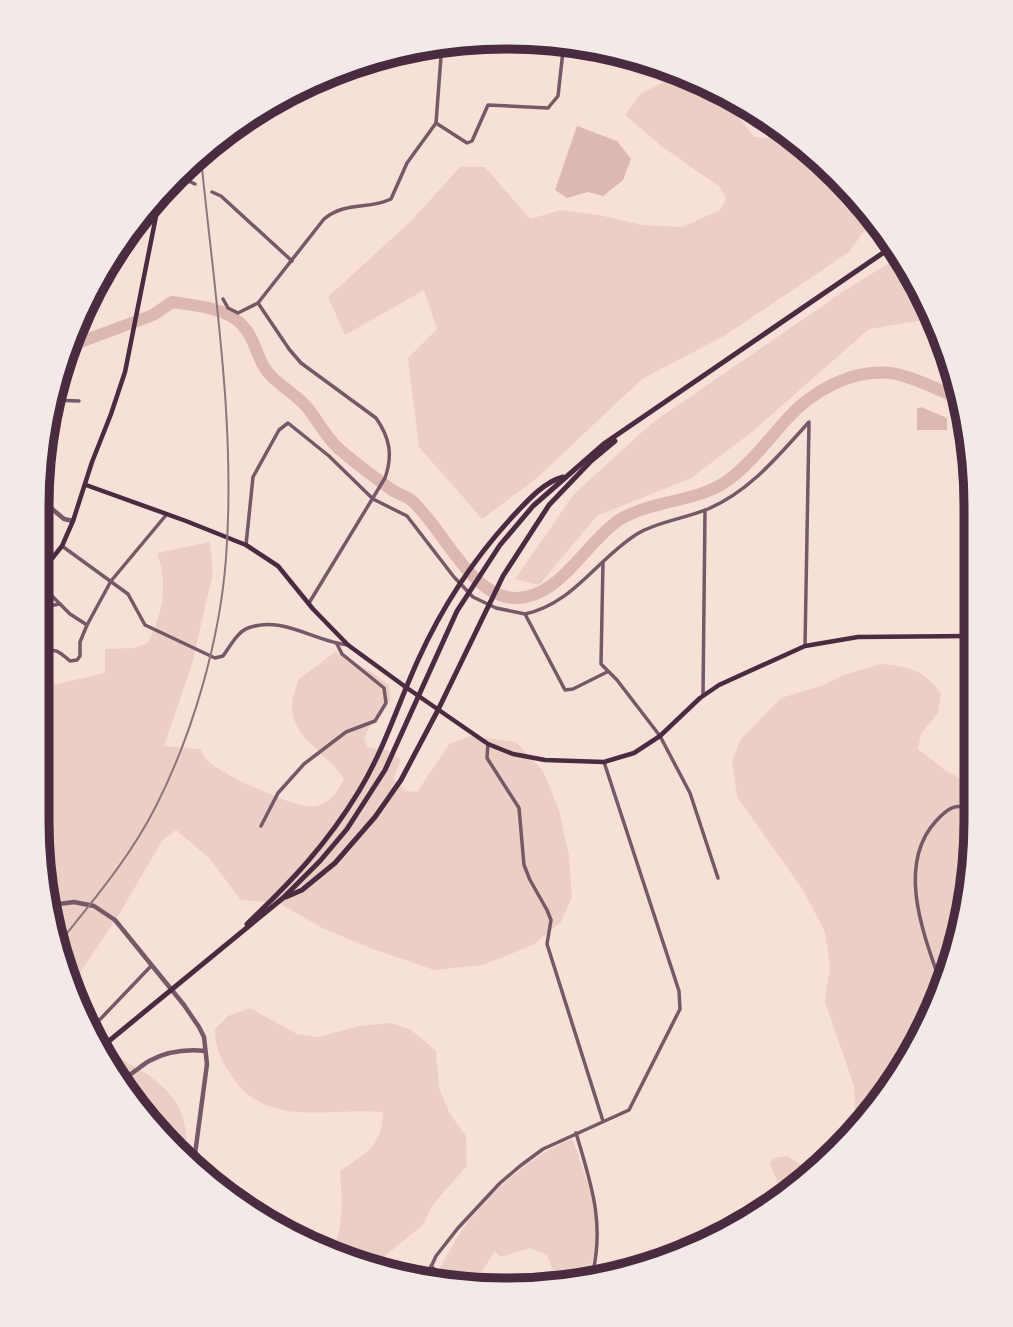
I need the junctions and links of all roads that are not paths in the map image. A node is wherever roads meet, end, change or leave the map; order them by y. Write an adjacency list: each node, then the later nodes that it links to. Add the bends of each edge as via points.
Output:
1 (563, 53): 3 (street, via 558,96 548,108 488,105 472,141 467,142)
2 (441, 54): 3 (street)
3 (436, 123): 9 (street, via 407,163 391,199 336,209)
4 (186, 180): 5 (street)
5 (195, 184)
6 (212, 192): 9 (street)
7 (157, 213): 16 (main road, via 125,372)
8 (886, 251): 14 (highway)
9 (292, 261): 11 (street)
10 (223, 299): 11 (street, via 238,313)
11 (258, 303): 17 (street, via 301,363 376,418 390,443 390,464)
12 (62, 400): 13 (street)
13 (79, 401)
14 (638, 421): 15 (highway); 41 (highway, via 549,505 503,576)
15 (566, 476): 39 (highway, via 551,480 520,508 479,556 443,612); 48 (highway, via 533,506 487,562 457,611 385,770 347,829)
16 (86, 485): 20 (main road); 21 (main road)
17 (373, 499): 22 (street, via 329,456 285,423 253,477); 28 (street); 31 (street, via 407,516 473,597)
18 (49, 506): 21 (street)
19 (705, 510): 24 (street, via 638,533); 36 (street, via 750,484 809,422); 40 (street)
20 (167, 514): 22 (main road); 26 (street)
21 (73, 521): 23 (main road)
22 (246, 545): 28 (main road, via 278,566)
23 (62, 547): 25 (main road); 26 (street)
24 (603, 562): 31 (street, via 565,597 542,611); 38 (street, via 601,664)
25 (49, 564)
26 (111, 581): 32 (street); 34 (street, via 132,598 145,625 215,658 223,656 248,628 264,626 288,626)
27 (49, 592): 29 (street)
28 (309, 603): 35 (main road)
29 (60, 604): 30 (street); 32 (street)
30 (49, 606)
31 (525, 614): 38 (street, via 565,690)
32 (87, 625): 37 (street, via 77,660)
33 (964, 636): 36 (main road, via 858,637)
34 (337, 644): 35 (street); 46 (street, via 342,654 384,688 386,703 375,721 345,732 304,764 278,793)
35 (348, 645): 39 (main road)
36 (805, 646): 40 (main road)
37 (49, 650)
38 (607, 672): 42 (street)
39 (407, 688): 41 (main road); 50 (highway, via 373,765 337,825 289,885)
40 (703, 696): 42 (main road)
41 (438, 710): 43 (main road); 48 (highway, via 401,780 375,817 335,863 302,890)
42 (660, 736): 44 (main road, via 634,753); 47 (street, via 690,793)
43 (488, 744): 44 (main road, via 545,760); 57 (street, via 487,758 519,808 524,865 551,920 547,944)
44 (604, 762): 57 (street, via 679,991 680,1009 633,1105)
45 (964, 807): 52 (street, via 948,808 923,835 915,882)
46 (261, 826)
47 (718, 877)
48 (284, 898): 50 (highway)
49 (57, 905): 51 (street, via 94,906 111,917)
50 (222, 948): 54 (highway)
51 (153, 968): 53 (street); 55 (street, via 184,1005 204,1037)
52 (938, 974)
53 (96, 1024)
54 (107, 1043)
55 (205, 1051): 56 (street, via 170,1053); 59 (street)
56 (127, 1076)
57 (603, 1121): 58 (street)
58 (576, 1133): 60 (street, via 543,1149 500,1184 458,1228); 61 (street, via 591,1180 598,1241)
59 (195, 1155)
60 (431, 1266): 62 (street); 63 (street)
61 (593, 1270)
62 (429, 1271)
63 (438, 1273)

